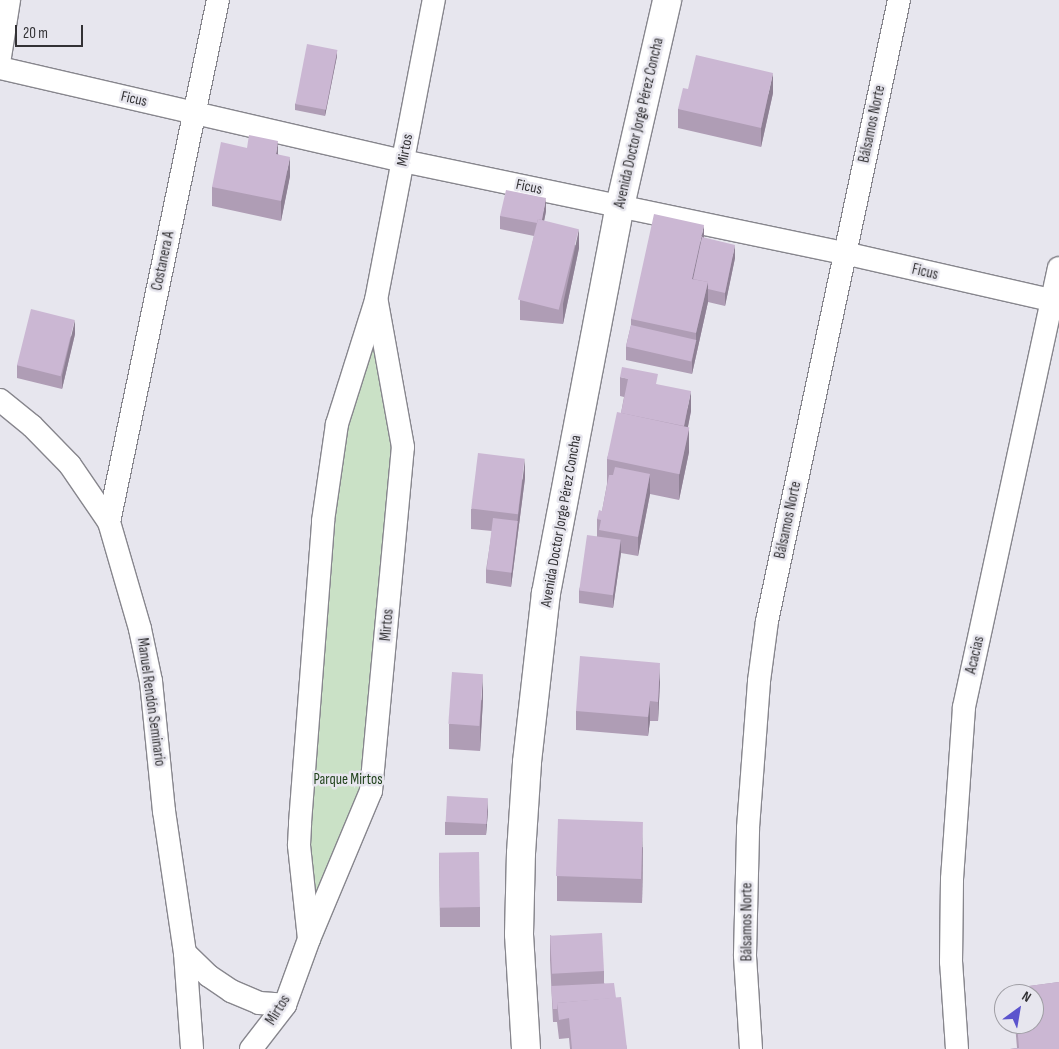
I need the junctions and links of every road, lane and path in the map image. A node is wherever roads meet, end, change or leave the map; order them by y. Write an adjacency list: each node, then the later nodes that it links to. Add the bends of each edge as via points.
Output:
1 (9, 0): 6 (street)
2 (218, 0): 8 (street, Costanera A)
3 (434, 0): 9 (street, Mirtos)
4 (667, 0): 10 (street, Avenida Doctor Jorge Pérez Concha)
5 (899, 0): 11 (street, Bálsamos Norte)
6 (0, 56)
7 (0, 68): 8 (street, Ficus)
8 (194, 114): 9 (street, Ficus); 16 (street, Costanera A)
9 (403, 161): 10 (street, Ficus); 13 (street, Mirtos)
10 (620, 206): 11 (street, Ficus); 22 (street, Avenida Doctor Jorge Pérez Concha, via 546,593 538,659 521,852 519,934)
11 (844, 254): 14 (street, Ficus); 23 (street, Bálsamos Norte, via 774,588 759,681 748,838 745,955)
12 (1059, 268): 14 (street, Acacias)
13 (376, 300): 17 (street, Mirtos, via 337,424 323,521 299,845); 17 (street, Mirtos, via 402,447 371,791)
14 (1056, 301): 24 (street, Acacias, via 964,707 952,878 951,962)
15 (0, 400): 16 (street, Manuel Rendón Seminario, via 65,459)
16 (109, 522): 18 (street, Manuel Rendón Seminario, via 140,629 151,681 164,811)
17 (309, 939): 19 (street, Mirtos)
18 (185, 953): 19 (street, via 231,992 259,1003); 20 (street, Manuel Rendón Seminario)
19 (285, 1005): 21 (street, Mirtos)
20 (192, 1049)
21 (251, 1049)
22 (526, 1049)
23 (751, 1049)
24 (957, 1049)

